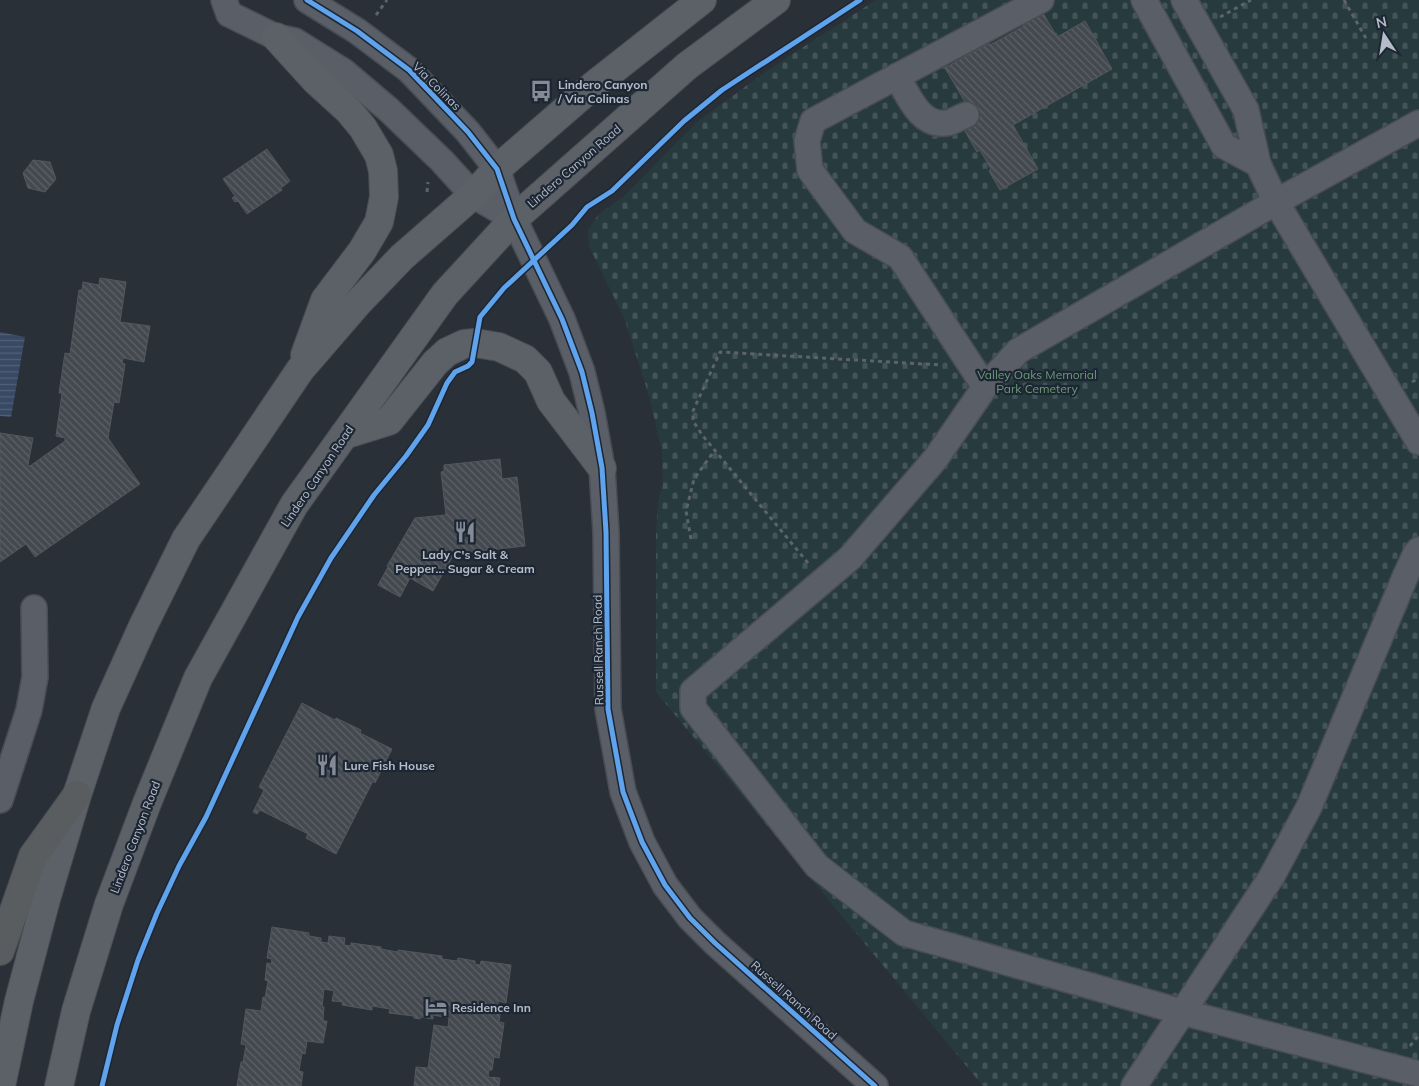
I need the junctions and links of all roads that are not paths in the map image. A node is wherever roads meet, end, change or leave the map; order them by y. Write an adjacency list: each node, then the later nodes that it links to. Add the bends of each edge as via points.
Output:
1 (224, 0): 8 (street, via 229,14)
2 (307, 0): 13 (street, Via Colinas, via 357,31 409,70 468,132)
3 (702, 0): 13 (main road, via 594,85)
4 (776, 0): 16 (main road, Lindero Canyon Road, via 687,66)
5 (1041, 0): 9 (street)
6 (1144, 0): 12 (street, via 1224,146)
7 (1184, 0): 12 (street, via 1246,110)
8 (276, 37): 14 (street, via 295,41 342,72 389,110); 17 (main road, via 316,81 350,111 378,155 383,172 384,197 379,222 362,251 325,300)
9 (897, 76): 10 (street, via 917,111 932,121 947,122); 18 (street, via 813,122 806,141 810,170 855,231 900,258)
10 (966, 115)
11 (1419, 123): 15 (street)
12 (1258, 164): 15 (street)
13 (497, 169): 14 (main road); 16 (street, Via Colinas)
14 (473, 195): 16 (street); 17 (main road, via 402,257 356,304)
15 (1276, 202): 18 (street, via 1018,351); 20 (street)
16 (514, 219): 19 (main road, Lindero Canyon Road, via 445,294); 21 (street, Russell Ranch Road, via 562,319 582,372)
17 (300, 370): 24 (main road, via 186,539 106,708)
18 (979, 377): 27 (street, via 936,458 850,558 693,691 694,708 817,866 904,933)
19 (344, 435): 21 (main road, via 389,421 435,363 448,352 464,344 475,343 499,347 525,359 538,372 551,401); 30 (main road, Lindero Canyon Road, via 294,505 198,678 109,904 76,1012)
20 (1419, 442)
21 (602, 468): 31 (street, Russell Ranch Road, via 608,710 623,792 642,842 665,885 690,918)
22 (1419, 550): 27 (street, via 1309,808 1272,876)
23 (34, 608): 25 (street, via 35,677 29,710)
24 (77, 795): 26 (highway, via 33,856); 29 (main road, via 19,1001)
25 (0, 800)
26 (0, 951)
27 (1182, 1012): 28 (street); 32 (street)
28 (1419, 1074)
29 (1, 1086)
30 (59, 1086)
31 (875, 1086)
32 (1134, 1086)

